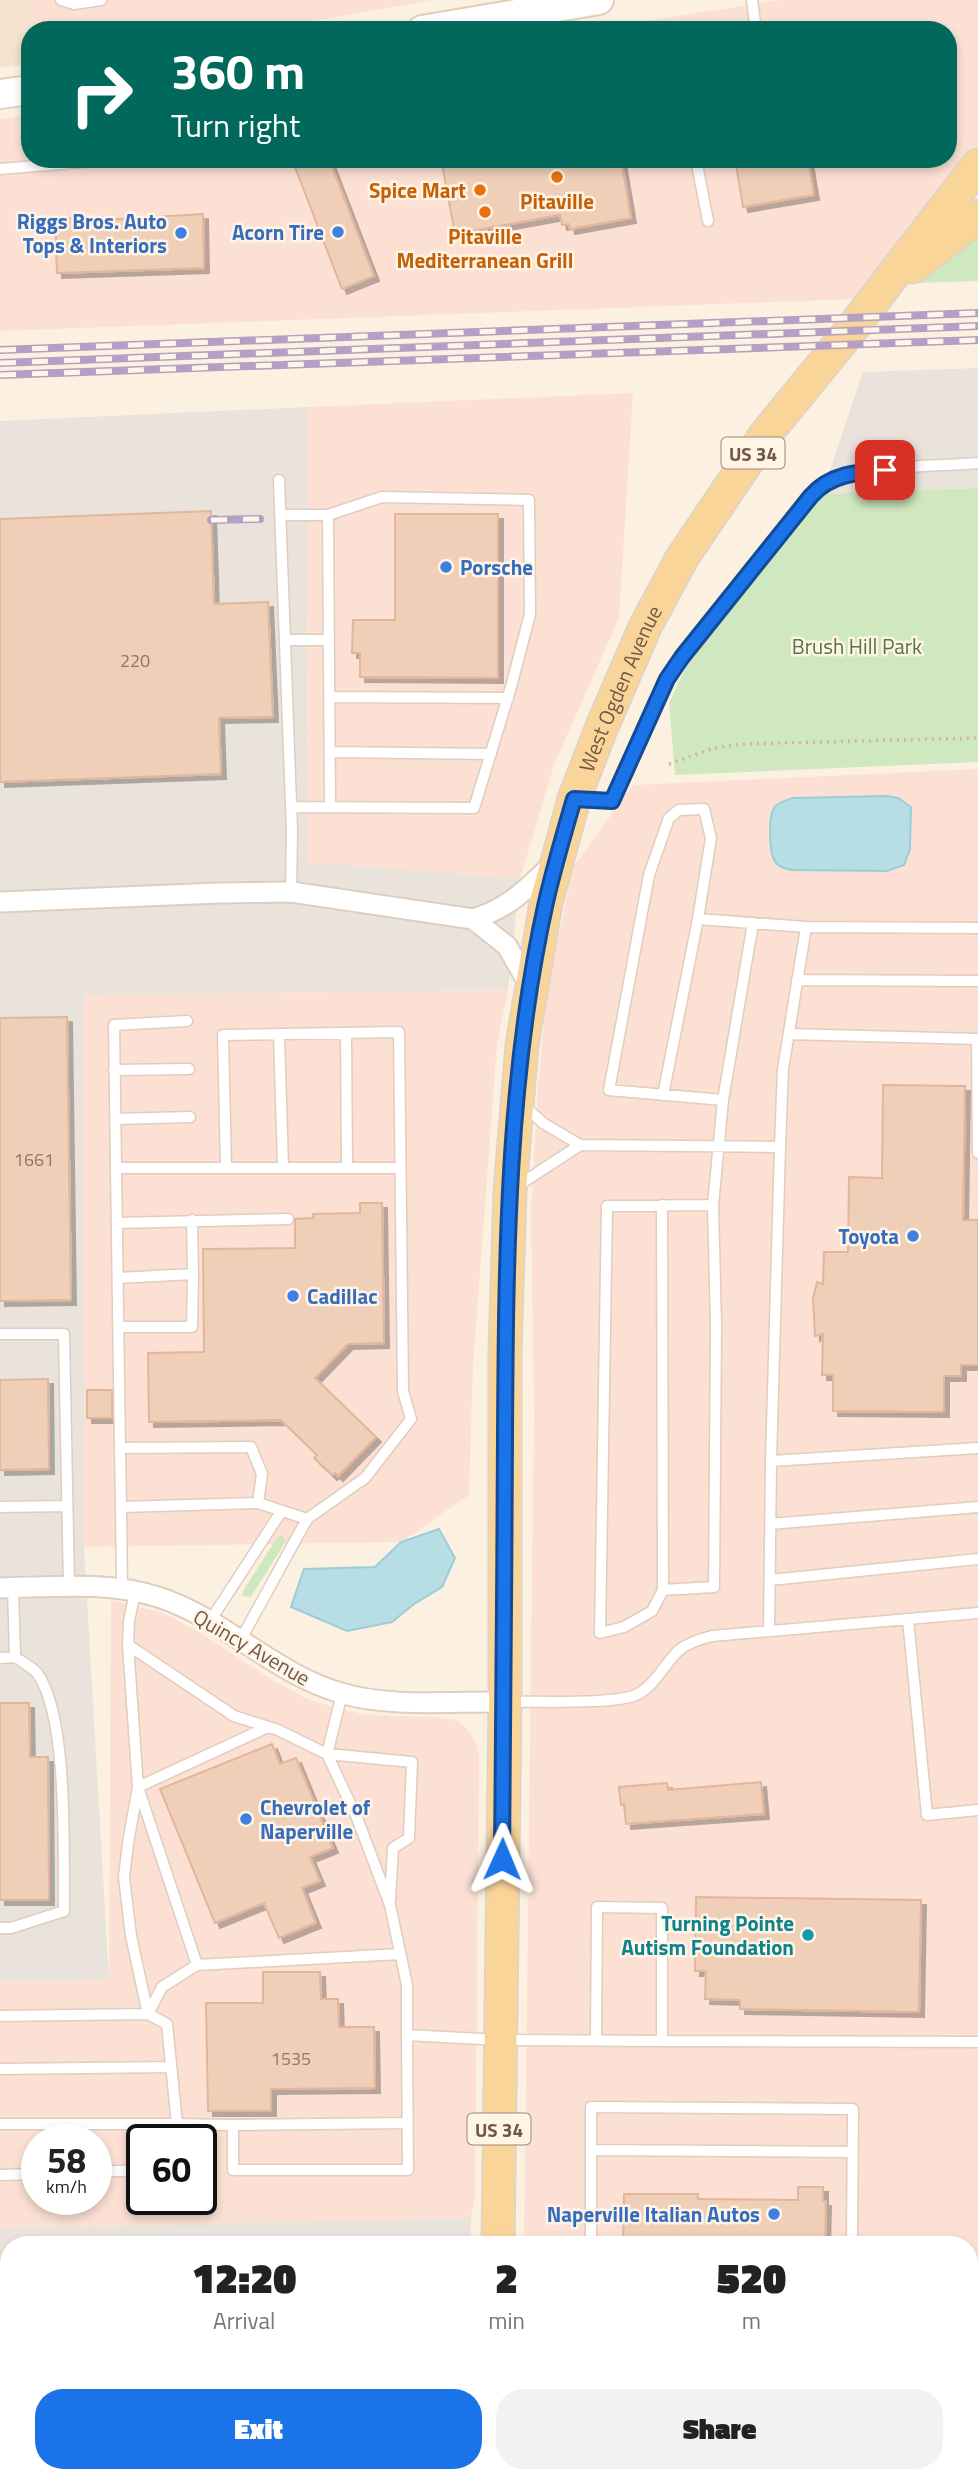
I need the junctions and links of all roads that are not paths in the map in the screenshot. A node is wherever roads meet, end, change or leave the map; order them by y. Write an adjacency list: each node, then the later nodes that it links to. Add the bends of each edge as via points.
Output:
1 (61, 0): 2 (lane, via 74,4)
2 (101, 0)
3 (599, 0): 5 (main road)
4 (752, 0): 6 (lane)
5 (475, 21)
6 (755, 21)
7 (21, 91): 8 (main road)
8 (0, 94)
9 (978, 165): 15 (main road, West Ogden Avenue / US 34)
10 (21, 167): 12 (lane)
11 (698, 168): 14 (lane)
12 (0, 169)
13 (978, 216): 15 (main road, West Ogden Avenue / US 34)
14 (708, 221)
15 (882, 290): 26 (main road, West Ogden Avenue / US 34, via 765,435 682,558 645,627)
16 (978, 463): 26 (lane, via 862,472 819,486 667,679 612,801)
17 (279, 480): 19 (lane)
18 (328, 514): 19 (lane); 21 (lane); 23 (lane, via 382,497 529,500 530,614)
19 (280, 515): 20 (lane)
20 (285, 640): 21 (lane); 28 (lane)
21 (329, 640): 22 (lane)
22 (330, 697): 23 (lane); 24 (lane)
23 (508, 698): 25 (lane)
24 (330, 752): 25 (lane); 27 (lane)
25 (491, 754): 27 (lane, via 474,808)
26 (574, 799): 29 (main road, West Ogden Avenue / US 34)
27 (330, 806): 28 (lane)
28 (291, 807): 30 (lane)
29 (556, 862): 32 (street, via 506,905); 39 (main road, West Ogden Avenue / US 34)
30 (291, 892): 31 (street); 32 (street)
31 (0, 902)
32 (473, 919): 39 (street, via 507,946)
33 (698, 919): 34 (lane); 48 (lane); 48 (lane, via 711,838 704,809 679,810 669,818 649,875 609,1090)
34 (752, 923): 35 (lane); 50 (lane)
35 (806, 927): 36 (lane); 37 (lane)
36 (978, 928)
37 (797, 980): 38 (lane); 42 (lane)
38 (978, 981)
39 (531, 988): 49 (main road, West Ogden Avenue / US 34)
40 (187, 1021): 46 (lane, via 114,1025)
41 (346, 1033): 43 (lane); 60 (lane); 61 (lane, via 399,1032)
42 (789, 1034): 44 (lane); 55 (lane)
43 (279, 1035): 57 (lane); 59 (lane, via 223,1035)
44 (978, 1039): 47 (lane)
45 (189, 1069): 46 (lane)
46 (114, 1070): 52 (lane)
47 (977, 1094): 56 (lane)
48 (663, 1095): 50 (lane)
49 (517, 1099): 53 (lane); 62 (main road, West Ogden Avenue / US 34)
50 (723, 1100): 54 (lane)
51 (190, 1117): 52 (lane)
52 (115, 1119): 58 (lane)
53 (580, 1145): 54 (lane); 62 (lane)
54 (719, 1147): 55 (lane); 64 (lane)
55 (780, 1147): 74 (lane)
56 (978, 1153)
57 (283, 1167): 59 (lane); 60 (lane)
58 (116, 1168): 59 (lane); 67 (lane)
59 (226, 1168)
60 (347, 1168): 61 (lane)
61 (400, 1168): 81 (lane, via 403,1391 411,1419 365,1478)
62 (510, 1191): 98 (main road, West Ogden Avenue / US 34)
63 (662, 1205): 64 (lane); 88 (lane); 88 (lane, via 607,1206 600,1633 624,1627 652,1611)
64 (713, 1205): 88 (lane, via 714,1587)
65 (288, 1219): 66 (lane)
66 (192, 1220): 67 (lane); 68 (lane)
67 (117, 1223): 69 (lane)
68 (193, 1274): 69 (lane); 70 (lane, via 192,1327)
69 (118, 1278): 70 (lane)
70 (119, 1327): 72 (lane)
71 (0, 1334): 76 (lane, via 64,1334)
72 (120, 1448): 75 (lane, via 251,1447 262,1475); 78 (lane)
73 (978, 1448): 74 (lane)
74 (771, 1461): 82 (lane)
75 (258, 1503): 78 (lane); 80 (lane)
76 (67, 1506): 77 (lane); 85 (lane)
77 (0, 1507)
78 (121, 1507): 87 (lane)
79 (978, 1507): 82 (lane)
80 (281, 1511): 81 (lane); 91 (lane)
81 (307, 1519): 93 (lane)
82 (770, 1524): 84 (lane)
83 (978, 1559): 84 (lane)
84 (770, 1580): 92 (lane)
85 (69, 1587): 86 (street, Quincy Avenue); 87 (street, Quincy Avenue)
86 (7, 1588): 95 (lane)
87 (129, 1590): 91 (street, Quincy Avenue, via 159,1597); 94 (lane)
88 (663, 1590)
89 (978, 1612): 90 (lane)
90 (908, 1619): 92 (lane); 102 (lane, via 927,1815)
91 (210, 1621): 93 (street, Quincy Avenue)
92 (769, 1631): 98 (lane, via 712,1636 690,1644 637,1695 615,1700)
93 (240, 1641): 97 (street, Quincy Avenue, via 292,1673)
94 (128, 1645): 99 (lane, via 234,1716); 101 (lane)
95 (15, 1657): 96 (lane); 104 (lane, via 36,1672 52,1707 63,1822 64,1911)
96 (0, 1658)
97 (342, 1694): 98 (street, Quincy Avenue, via 389,1701); 100 (lane)
98 (505, 1702): 110 (main road, West Ogden Avenue / US 34)
99 (268, 1727): 100 (lane); 101 (lane)
100 (327, 1754): 103 (lane); 103 (lane, via 412,1762 409,1838 393,1848)
101 (138, 1787): 106 (lane); 107 (lane, via 124,1877)
102 (978, 1810)
103 (390, 1905): 105 (lane)
104 (0, 1928)
105 (400, 1954): 106 (lane); 109 (lane, via 407,1985)
106 (197, 1965): 107 (lane, via 162,1987)
107 (148, 2014): 108 (lane); 114 (lane, via 167,2024)
108 (0, 2016)
109 (407, 2035): 110 (lane); 116 (lane)
110 (500, 2040): 111 (lane); 126 (main road, West Ogden Avenue / US 34)
111 (596, 2040): 112 (lane); 112 (lane, via 597,1908 662,1908)
112 (662, 2041): 113 (lane)
113 (978, 2042)
114 (171, 2067): 115 (lane); 119 (lane)
115 (0, 2069)
116 (407, 2123): 121 (lane); 121 (lane, via 408,2170 233,2170)
117 (0, 2124): 118 (lane)
118 (126, 2124)
119 (177, 2124)
120 (217, 2125): 121 (lane)
121 (233, 2125)
122 (591, 2150): 123 (lane); 123 (lane, via 591,2108 853,2109); 127 (lane)
123 (853, 2152): 128 (lane)
124 (21, 2174): 125 (lane)
125 (0, 2175)
126 (498, 2236)
127 (591, 2236)
128 (852, 2236)

